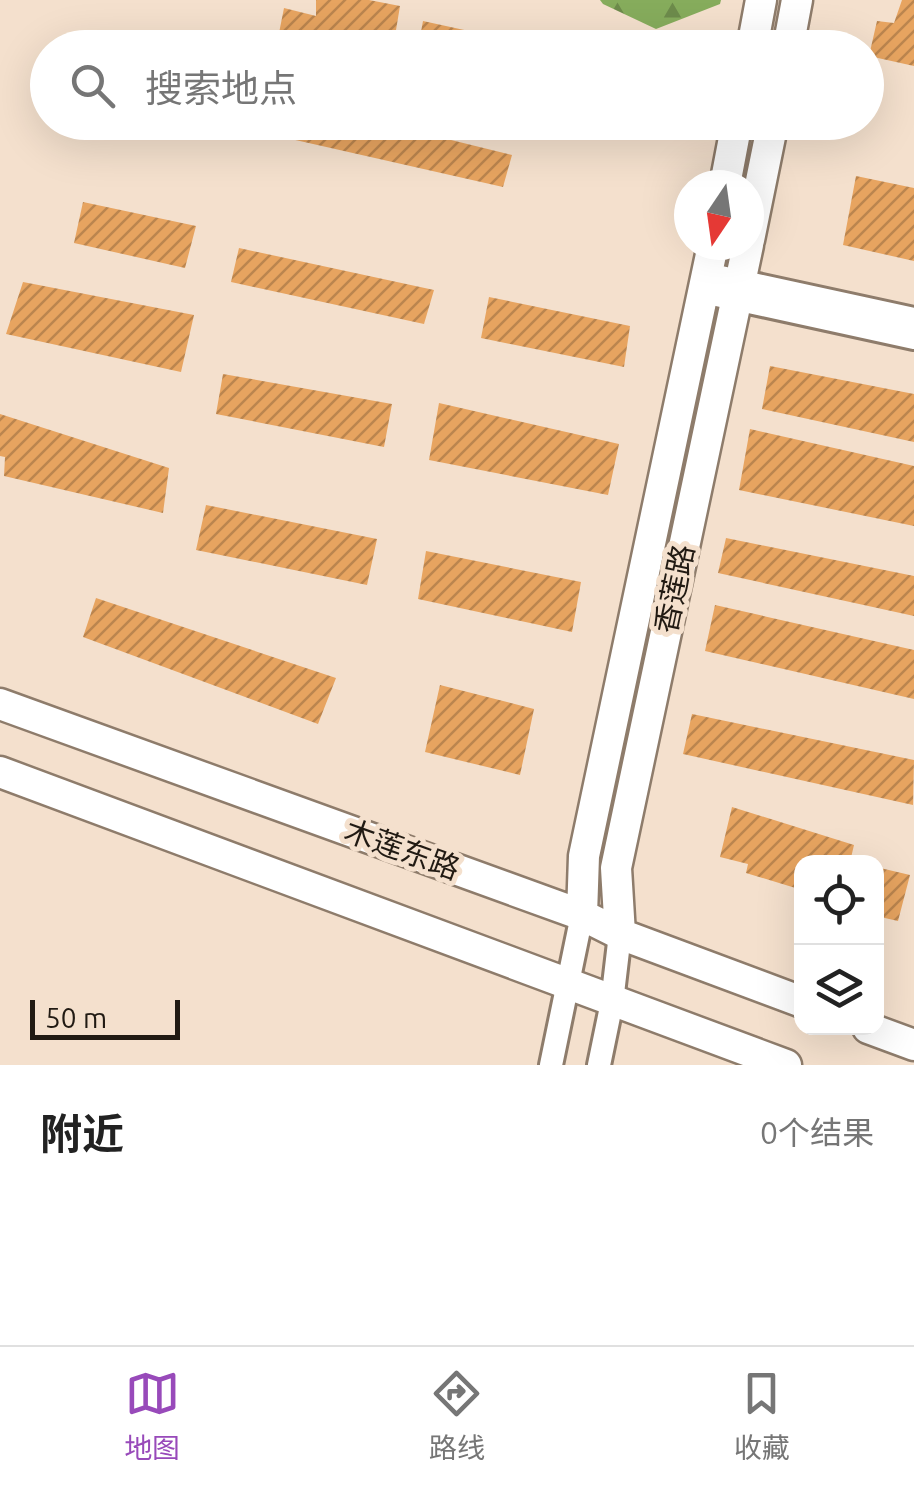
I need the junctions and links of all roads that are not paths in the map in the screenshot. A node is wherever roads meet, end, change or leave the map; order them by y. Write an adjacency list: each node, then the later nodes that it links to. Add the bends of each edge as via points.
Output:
1 (762, 0): 3 (main road)
2 (797, 0): 4 (main road)
3 (756, 30)
4 (791, 30)
5 (735, 140): 7 (main road)
6 (769, 140): 8 (main road, 香莲路)
7 (729, 170)
8 (763, 170)
9 (744, 260): 11 (main road, 香莲路)
10 (708, 270): 11 (street); 16 (main road, 香莲路, via 584,856)
11 (738, 290): 12 (street); 13 (street); 17 (main road, 香莲路, via 616,868)
12 (914, 319)
13 (914, 338)
14 (0, 704): 16 (main road, 木莲东路)
15 (0, 772): 18 (main road)
16 (582, 916): 17 (main road, 木莲东路); 18 (street)
17 (620, 934): 19 (main road, 木莲东路); 20 (street)
18 (568, 983): 20 (main road); 23 (street)
19 (794, 999)
20 (612, 1002): 24 (street); 25 (main road)
21 (884, 1034): 22 (main road)
22 (914, 1045)
23 (551, 1065)
24 (599, 1065)
25 (786, 1065)

